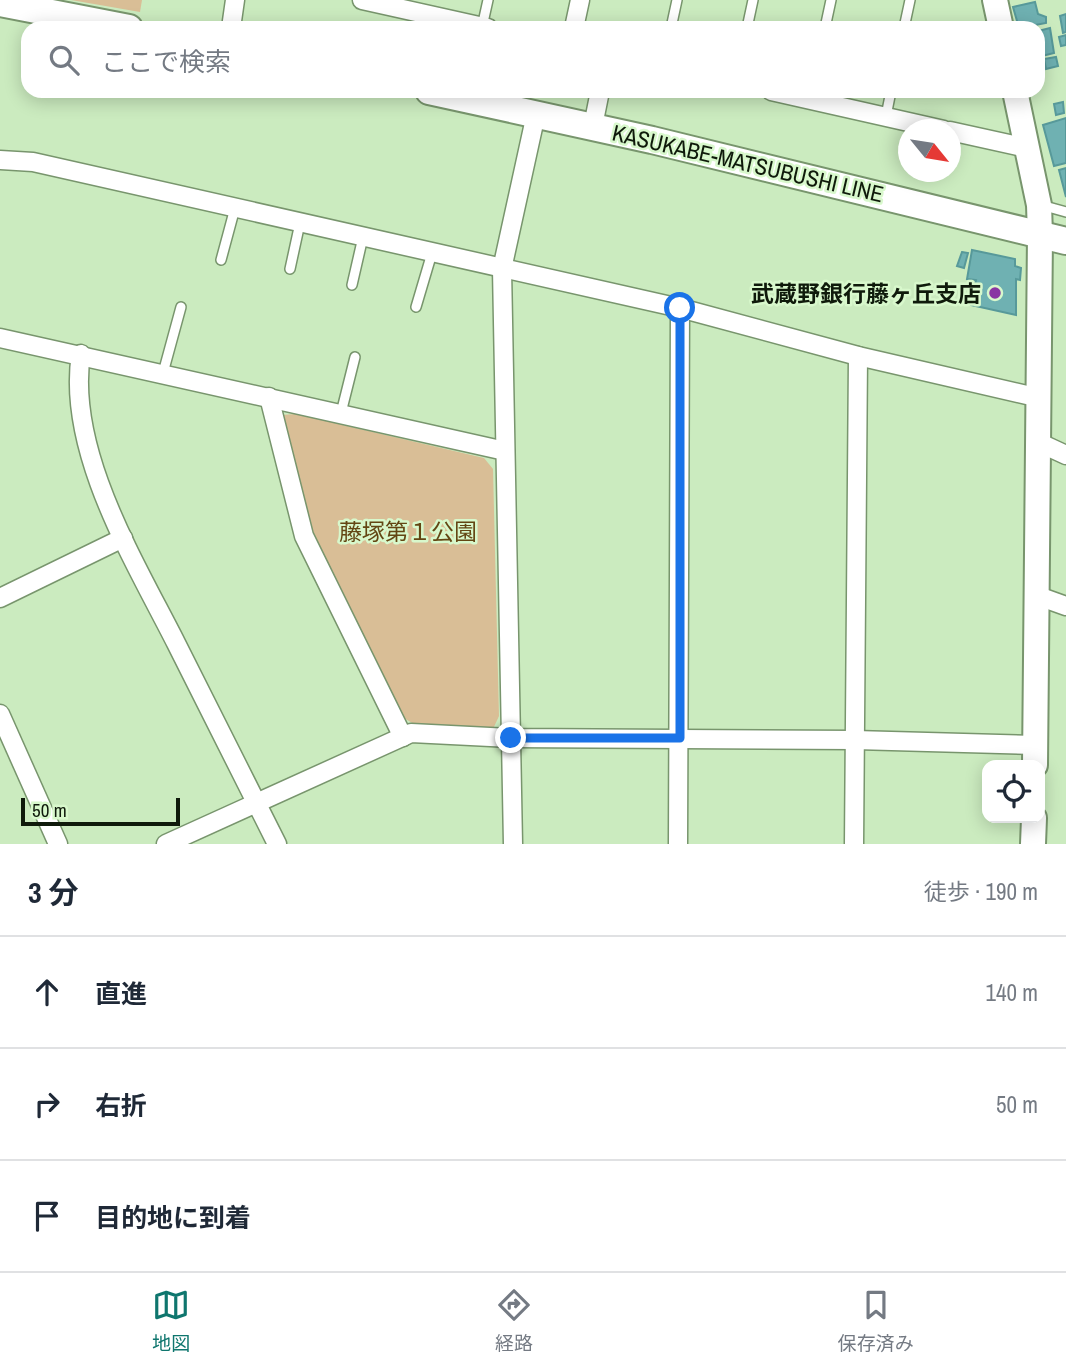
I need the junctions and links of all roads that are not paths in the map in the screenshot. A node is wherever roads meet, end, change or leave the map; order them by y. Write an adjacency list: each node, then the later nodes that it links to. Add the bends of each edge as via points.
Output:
1 (235, 0): 13 (street)
2 (362, 0): 11 (street)
3 (488, 0): 15 (lane)
4 (580, 0): 16 (street)
5 (677, 0): 17 (lane)
6 (754, 0): 18 (lane)
7 (831, 0): 19 (lane)
8 (910, 0): 20 (lane)
9 (995, 0): 21 (street)
10 (0, 3): 12 (main road)
11 (397, 4): 14 (street)
12 (93, 21)
13 (231, 21)
14 (462, 21)
15 (486, 21)
16 (576, 21)
17 (672, 21)
18 (749, 21)
19 (826, 21)
20 (906, 21)
21 (1000, 21)
22 (462, 98): 27 (main road, KASUKABE-MATSUBUSHI LINE)
23 (599, 98): 30 (street)
24 (820, 98): 28 (street)
25 (890, 98): 28 (lane)
26 (1016, 98): 32 (street)
27 (536, 114): 30 (main road, KASUKABE-MATSUBUSHI LINE); 44 (street)
28 (886, 116): 29 (street)
29 (898, 119)
30 (593, 126): 38 (main road, KASUKABE-MATSUBUSHI LINE)
31 (961, 133): 32 (street)
32 (1027, 148): 34 (street)
33 (0, 160): 35 (street, via 33,162)
34 (1039, 205): 36 (lane); 38 (street)
35 (235, 208): 37 (street); 42 (lane)
36 (1066, 212)
37 (300, 223): 39 (street); 43 (lane)
38 (1040, 235): 40 (main road, KASUKABE-MATSUBUSHI LINE); 55 (street)
39 (363, 237): 41 (street); 45 (lane)
40 (1066, 241)
41 (432, 253): 44 (street); 47 (lane)
42 (221, 260)
43 (290, 269)
44 (502, 269): 48 (street); 58 (street)
45 (352, 285)
46 (181, 307): 53 (lane)
47 (416, 307)
48 (680, 308): 51 (street); 67 (street)
49 (0, 338): 50 (street)
50 (81, 354): 53 (street); 60 (street, via 77,381 95,475)
51 (858, 356): 55 (street); 68 (street)
52 (355, 357): 56 (lane)
53 (163, 373): 54 (street)
54 (270, 397): 56 (street); 65 (street, via 304,536)
55 (1040, 398): 57 (street)
56 (341, 413): 58 (street)
57 (1040, 443): 59 (street); 61 (street)
58 (505, 451): 66 (street)
59 (1066, 455)
60 (123, 538): 62 (street); 70 (street)
61 (1038, 596): 63 (street); 69 (street)
62 (0, 598)
63 (1066, 606)
64 (0, 714): 72 (street)
65 (403, 737): 66 (street, via 411,733); 70 (street)
66 (511, 738): 67 (street); 75 (street)
67 (680, 738): 68 (street); 76 (street)
68 (855, 740): 69 (street); 77 (street)
69 (1035, 755)
70 (257, 802): 73 (street); 74 (street)
71 (1034, 823): 78 (street)
72 (58, 844)
73 (166, 844)
74 (277, 844)
75 (513, 844)
76 (678, 844)
77 (854, 844)
78 (1033, 844)

